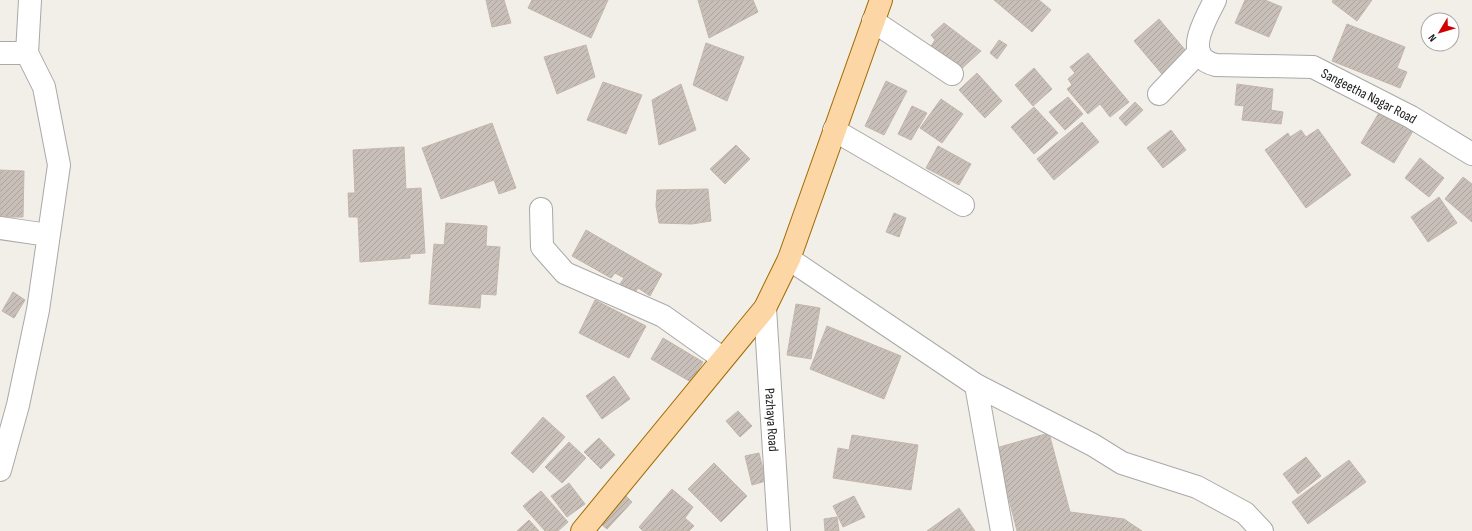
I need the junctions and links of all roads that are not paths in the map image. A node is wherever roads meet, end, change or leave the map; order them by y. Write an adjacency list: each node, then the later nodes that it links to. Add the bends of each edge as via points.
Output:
1 (30, 0): 7 (street)
2 (881, 0): 4 (main road)
3 (1215, 0): 5 (street, via 1197,40)
4 (873, 21): 8 (street); 10 (main road)
5 (1199, 52): 9 (street); 11 (street, Sangeetha Nagar Road, via 1206,61 1216,65 1314,67 1411,117)
6 (0, 53): 7 (street)
7 (27, 53): 15 (street, via 44,87 59,165)
8 (952, 74)
9 (1159, 94)
10 (834, 130): 12 (street); 16 (main road)
11 (1472, 154)
12 (963, 205)
13 (541, 209): 18 (street, via 542,247 565,273 663,316)
14 (0, 228): 15 (street)
15 (48, 235): 20 (street, via 36,317 18,405)
16 (788, 259): 17 (main road); 19 (street)
17 (765, 308): 18 (main road); 22 (street, Pazhaya Road)
18 (722, 358): 21 (main road)
19 (976, 385): 23 (street); 24 (street, via 1093,445 1122,463 1197,488 1245,513)
20 (0, 470)
21 (582, 531)
22 (779, 531)
23 (1002, 531)
24 (1262, 531)

